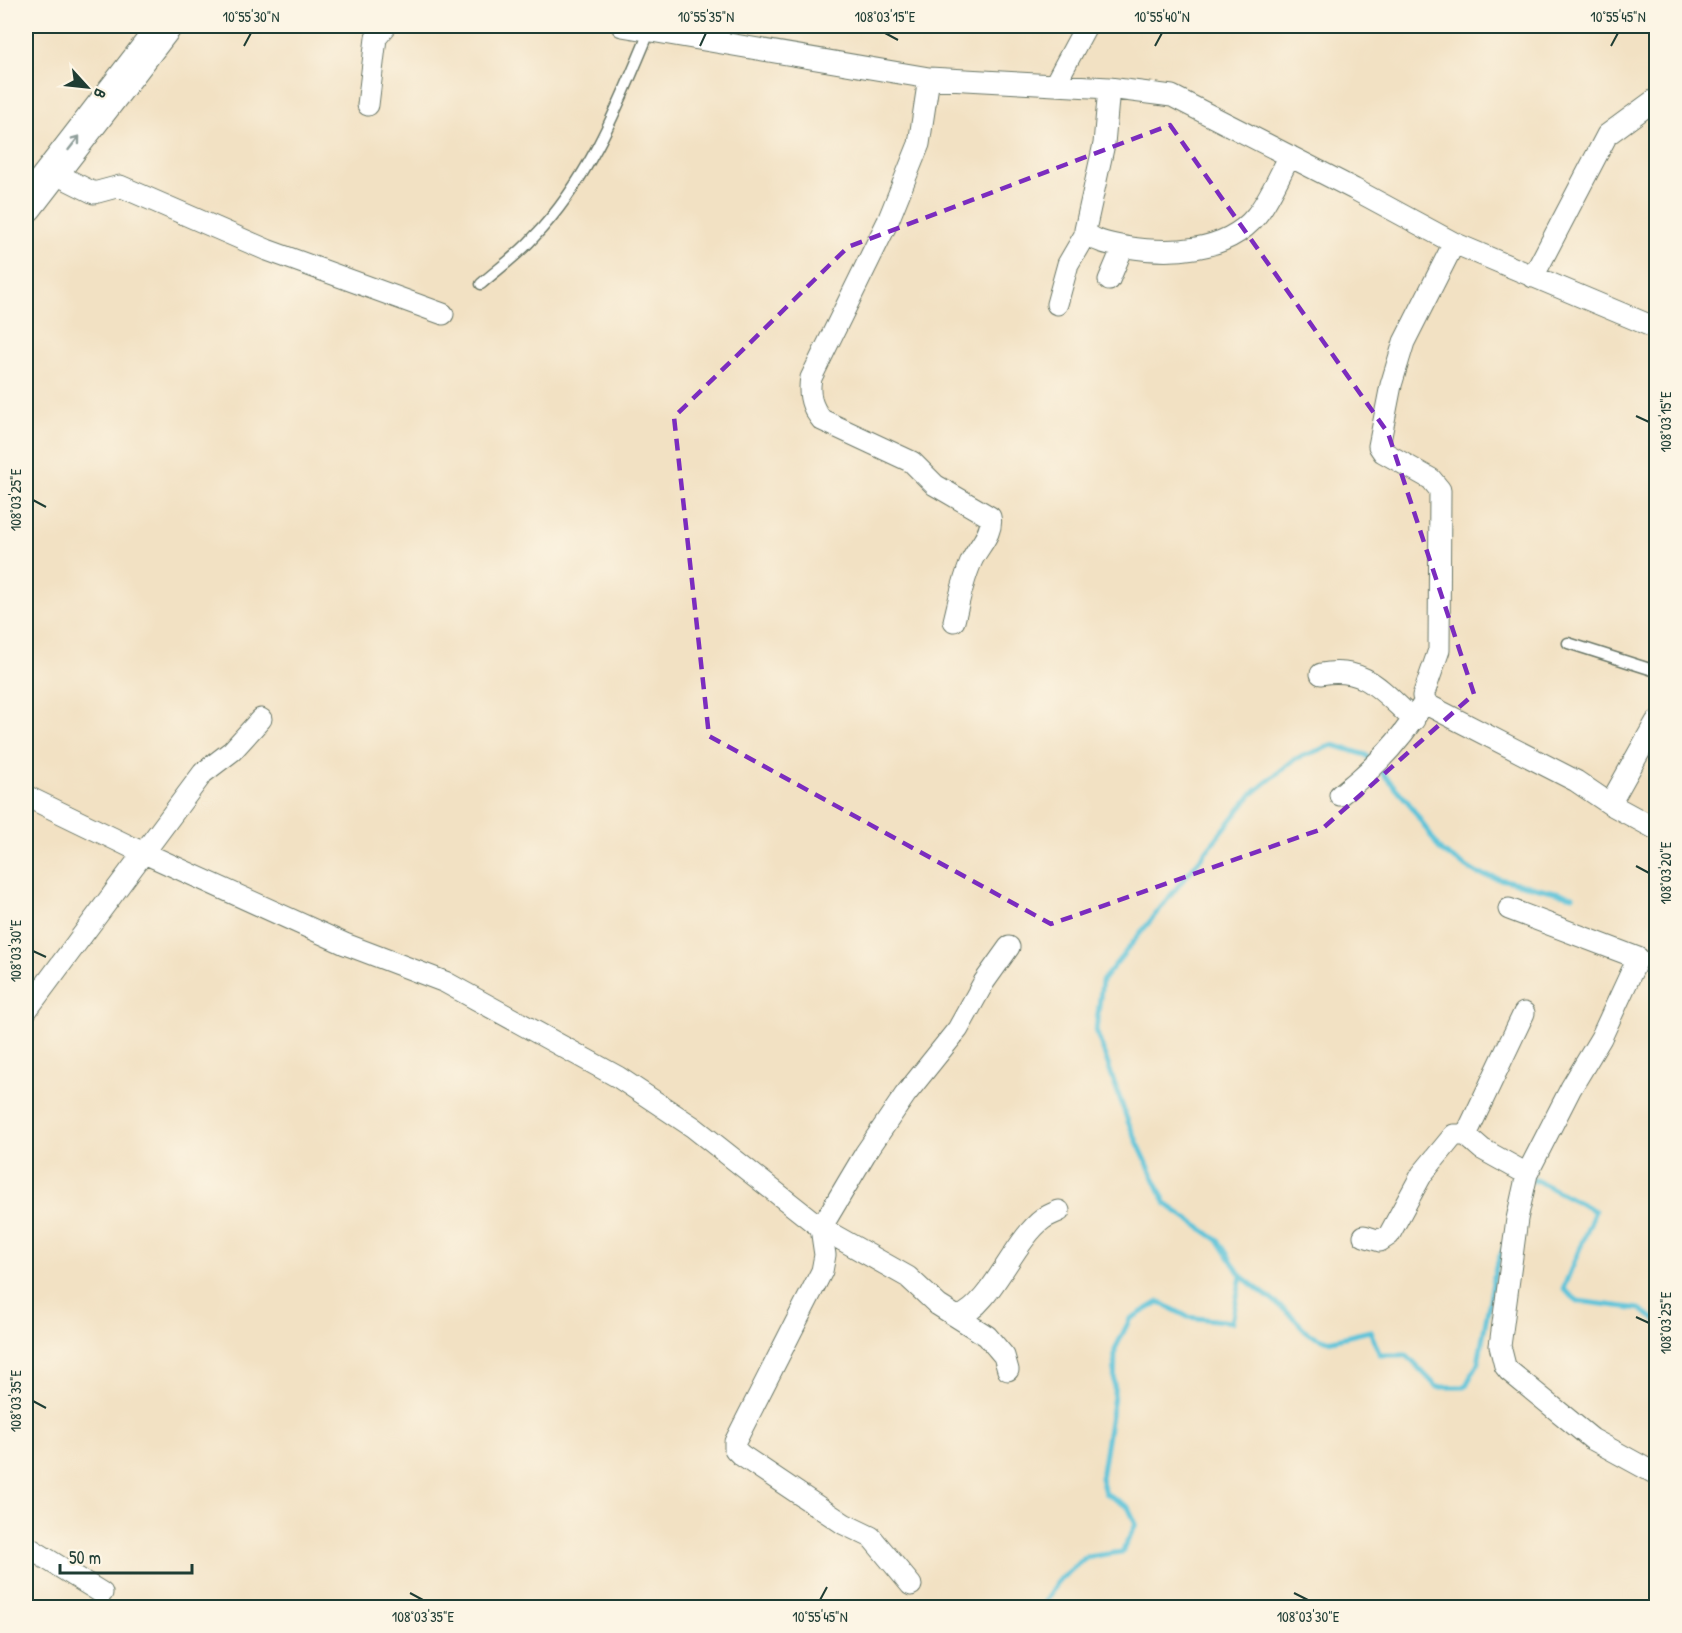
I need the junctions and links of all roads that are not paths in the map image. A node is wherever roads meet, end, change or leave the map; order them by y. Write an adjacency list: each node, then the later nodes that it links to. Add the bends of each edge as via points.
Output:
1 (136, 26): 13 (highway)
2 (165, 26): 13 (highway, one-way to 2)
3 (386, 26): 11 (street, via 376,38)
4 (622, 26): 6 (street)
5 (1086, 26): 8 (street)
6 (650, 29): 7 (street); 20 (lane, via 603,140 565,200 533,239)
7 (929, 78): 8 (street); 24 (street, via 919,144 888,222 811,378 809,390 815,412 822,420 912,462 935,485 990,517 992,523 971,562)
8 (1054, 84): 9 (street)
9 (1109, 88): 12 (street, via 1172,96); 15 (street, via 1104,144)
10 (1656, 99): 18 (street, via 1607,135)
11 (368, 105)
12 (1290, 156): 16 (street); 17 (street, via 1256,217 1216,244 1159,252)
13 (39, 171): 14 (highway); 22 (street, via 94,193 120,186 267,250)
14 (26, 206)
15 (1086, 233): 17 (street); 21 (street, via 1068,264)
16 (1454, 243): 18 (street); 28 (street, via 1404,342 1378,446 1431,478 1440,490 1439,650 1424,689)
17 (1124, 247): 19 (street)
18 (1533, 277): 23 (street)
19 (1108, 280)
20 (481, 284)
21 (1057, 304)
22 (443, 315)
23 (1656, 328)
24 (954, 621)
25 (1568, 643): 26 (lane)
26 (1656, 671)
27 (1321, 674): 30 (street, via 1339,671 1364,676)
28 (1425, 701): 30 (street); 34 (street, via 1575,781)
29 (261, 719): 36 (street, via 232,751 203,773)
30 (1414, 720): 32 (street, via 1370,772)
31 (1656, 722): 34 (street)
32 (1340, 795)
33 (26, 796): 36 (street)
34 (1610, 804): 35 (street)
35 (1656, 829)
36 (142, 853): 39 (street); 44 (street, via 345,944 445,982 618,1077 693,1127)
37 (1509, 909): 42 (street, via 1638,958 1601,1038)
38 (1009, 947): 44 (street, via 958,1029 905,1095 865,1154)
39 (26, 1011)
40 (1524, 1013): 41 (street)
41 (1466, 1135): 42 (street, via 1482,1149); 45 (street, via 1454,1135 1441,1148 1389,1235 1380,1240)
42 (1527, 1174): 48 (street, via 1501,1336 1505,1366 1592,1439)
43 (1059, 1211): 46 (street, via 1040,1221 980,1300 967,1314)
44 (821, 1228): 46 (street, via 924,1288 938,1305); 50 (street, via 825,1255 822,1271 735,1449 844,1524 871,1537)
45 (1364, 1236)
46 (958, 1317): 47 (street, via 994,1342)
47 (1008, 1370)
48 (1656, 1474)
49 (26, 1546): 51 (street)
50 (911, 1586)
51 (102, 1593)

